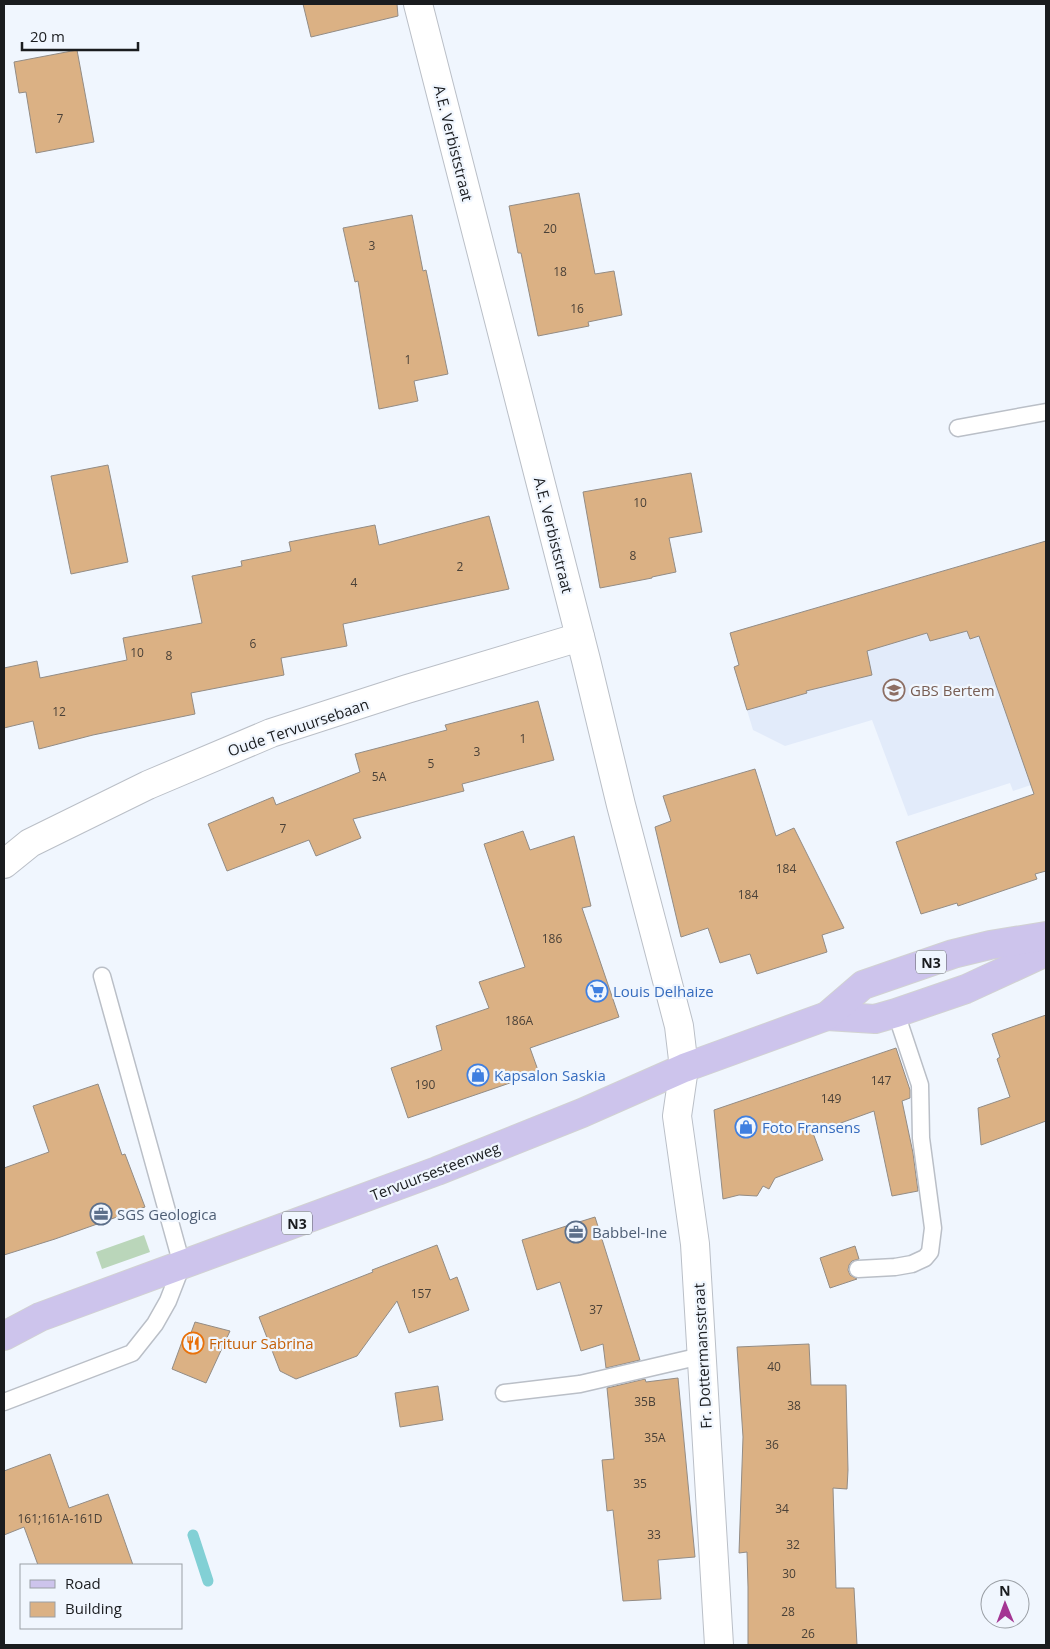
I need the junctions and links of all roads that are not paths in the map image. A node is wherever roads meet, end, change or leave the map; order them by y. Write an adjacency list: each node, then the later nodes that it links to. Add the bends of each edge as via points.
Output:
1 (418, 4): 4 (street, A.E. Verbiststraat)
2 (1046, 412): 3 (lane)
3 (958, 428)
4 (580, 637): 5 (street, Oude Tervuursebaan, via 271,733); 12 (street, A.E. Verbiststraat, via 679,1026)
5 (17, 841): 6 (street, Oude Tervuursebaan)
6 (4, 864)
7 (1046, 936): 11 (main road, Tervuursesteenweg / N3, via 990,944 863,985)
8 (1046, 952): 10 (main road, Tervuursesteenweg / N3, via 966,990)
9 (102, 976): 13 (lane)
10 (896, 1013): 11 (main road, Tervuursesteenweg / N3, via 875,1019); 14 (lane, via 920,1085 921,1138 933,1228 930,1252 912,1264)
11 (827, 1016): 12 (main road, Tervuursesteenweg / N3)
12 (684, 1068): 13 (main road, Tervuursesteenweg / N3, via 437,1171); 18 (street, Fr. Dottermansstraat, via 677,1116 695,1244)
13 (182, 1266): 15 (main road, Tervuursesteenweg / N3); 20 (lane, via 155,1324 132,1353)
14 (858, 1268)
15 (40, 1317): 16 (main road, Tervuursesteenweg / N3); 17 (main road, Tervuursesteenweg / N3)
16 (4, 1324)
17 (4, 1336)
18 (702, 1356): 19 (lane, via 580,1384); 21 (street, Fr. Dottermansstraat)
19 (504, 1393)
20 (4, 1402)
21 (719, 1645)

